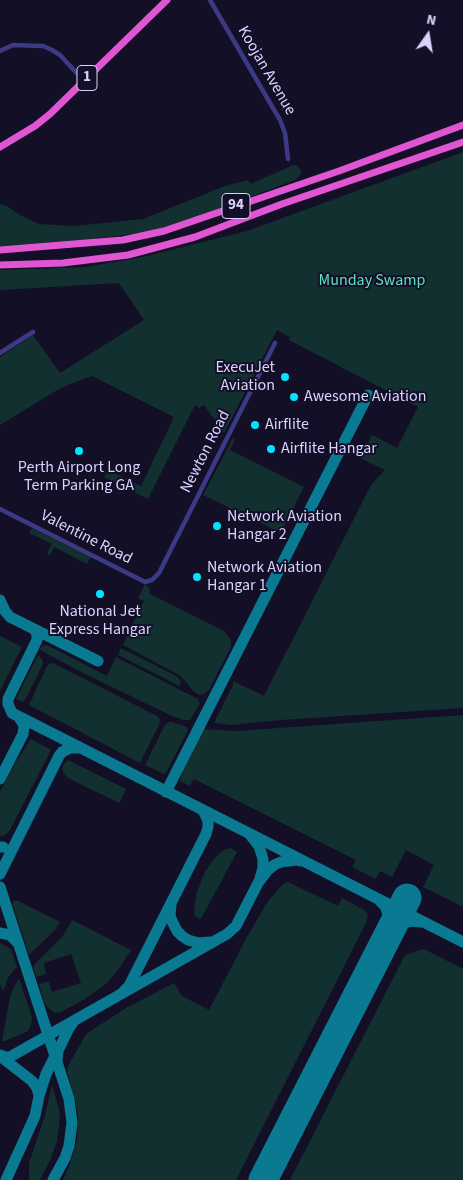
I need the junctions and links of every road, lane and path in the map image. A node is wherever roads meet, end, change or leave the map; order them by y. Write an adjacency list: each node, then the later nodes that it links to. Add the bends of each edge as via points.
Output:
1 (168, 0): 4 (highway, 1)
2 (210, 0): 8 (street, Koojan Avenue, via 280,120)
3 (0, 51): 4 (street, via 13,45 43,46 60,56)
4 (84, 81): 7 (highway, 1, via 43,120)
5 (463, 125): 9 (highway, 94, via 164,231 123,240)
6 (463, 142): 10 (highway, 94, via 195,237 128,255 63,263)
7 (0, 147)
8 (288, 159)
9 (0, 250)
10 (0, 265)
11 (33, 332): 13 (street)
12 (276, 343): 15 (street, Newton Road)
13 (0, 353)
14 (0, 508): 15 (street, Valentine Road, via 145,582)
15 (159, 573)

